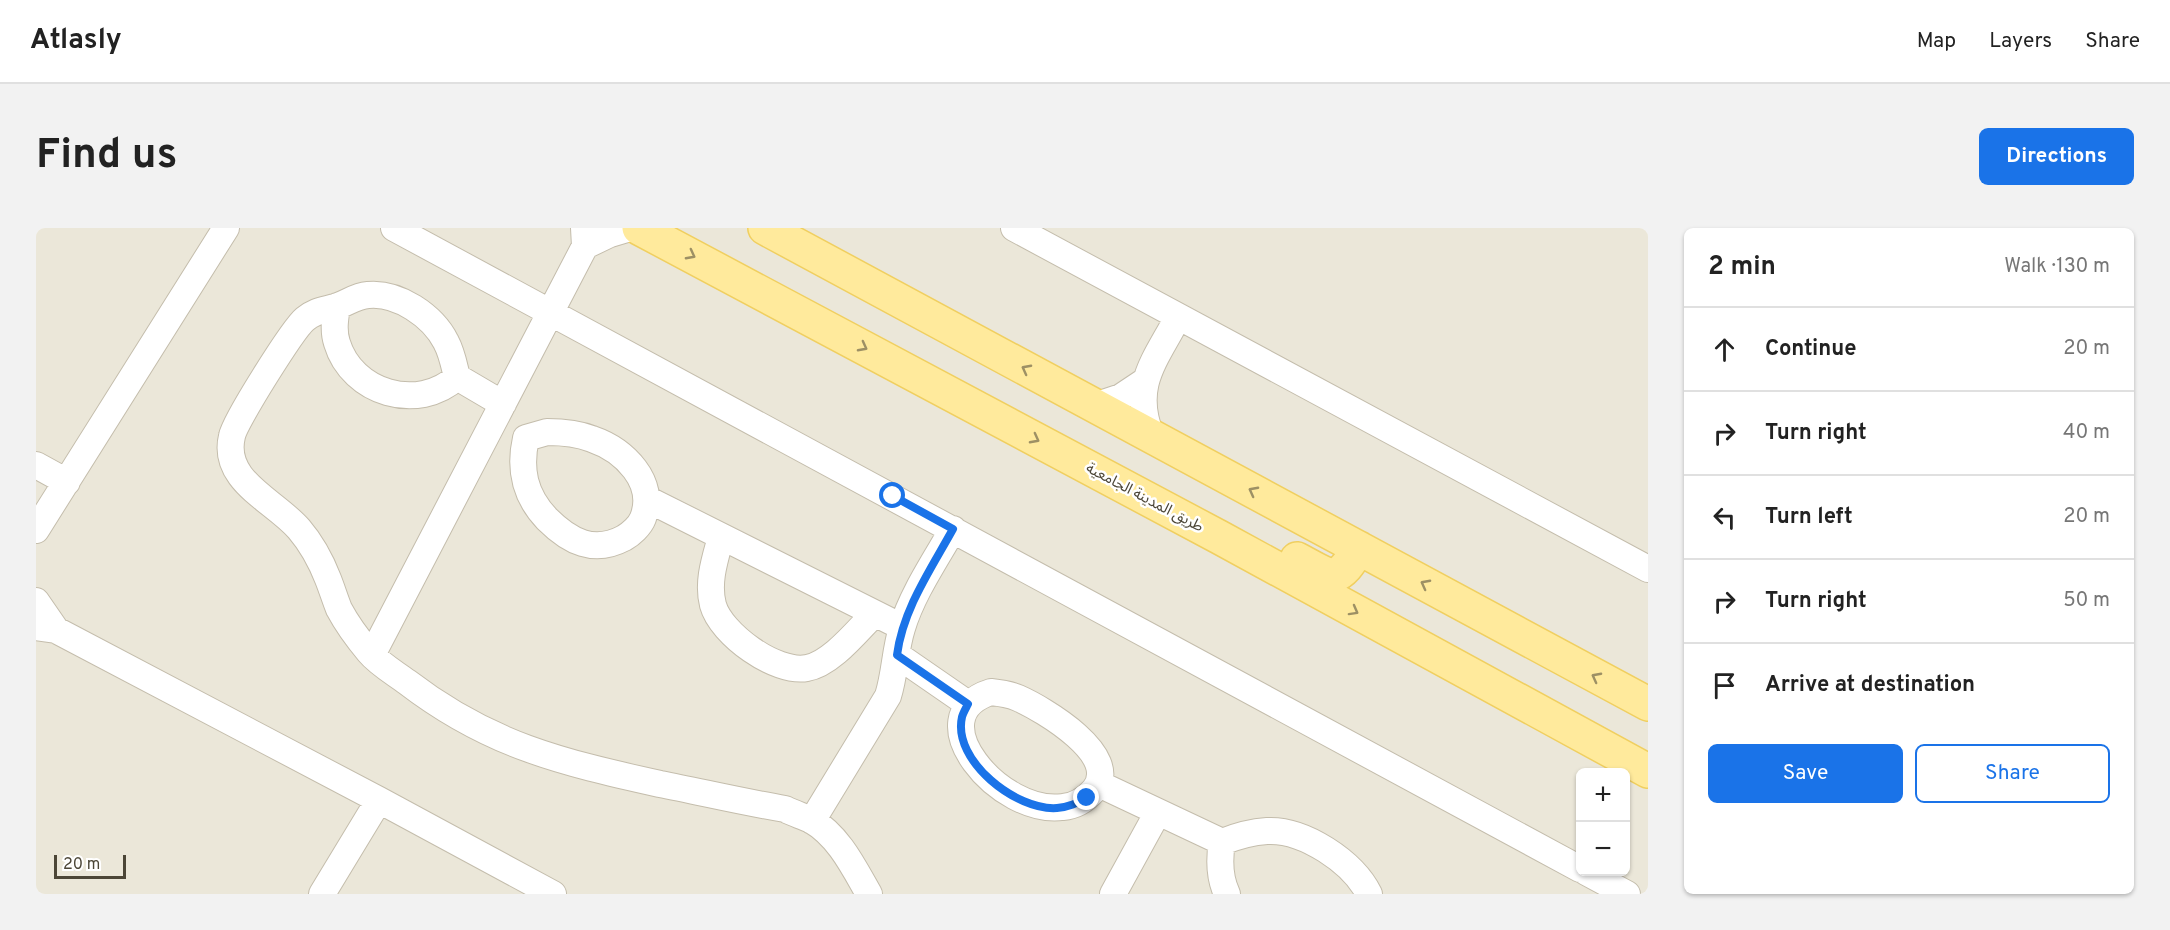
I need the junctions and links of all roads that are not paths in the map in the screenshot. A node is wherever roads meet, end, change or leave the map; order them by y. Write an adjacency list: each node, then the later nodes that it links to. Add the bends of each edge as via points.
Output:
1 (226, 228): 18 (street)
2 (394, 228): 9 (street)
3 (630, 228): 7 (street)
4 (639, 228): 23 (main road, طريق المدينة الجامعية, one-way to 23)
5 (765, 228): 13 (main road, one-way to 5)
6 (1014, 228): 10 (street)
7 (585, 237): 9 (street)
8 (337, 306): 11 (street, via 370,295 387,297 420,312 446,341); 11 (street, via 334,324 340,351 356,374 373,386 409,397 428,395 446,388); 30 (street, via 315,312 297,327 241,416 232,435 231,457 239,477 279,509 316,553 339,608)
9 (551, 314): 14 (street); 20 (street)
10 (1178, 317): 12 (street); 25 (street)
11 (457, 377): 14 (street)
12 (1145, 381): 13 (street, via 1121,397); 15 (street, via 1143,409)
13 (1094, 405): 15 (main road)
14 (499, 413): 16 (street); 30 (street)
15 (1151, 436): 24 (main road, one-way to 15)
16 (525, 438): 19 (street, via 547,432 594,439 630,461 642,478); 19 (street, via 521,458 531,497 556,528 574,540 593,546 612,544 630,535 643,520)
17 (36, 465): 18 (street)
18 (67, 482): 21 (street)
19 (647, 499): 22 (street)
20 (953, 529): 28 (street); 40 (street)
21 (36, 531)
22 (721, 537): 27 (street); 27 (street, via 710,589 713,606 733,635 776,664 799,669 822,663)
23 (1219, 537): 24 (main road, via 1248,533 1327,575 1345,571); 34 (main road, طريق المدينة الجامعية, one-way to 34)
24 (1359, 548): 33 (main road, one-way to 24)
25 (1648, 569)
26 (36, 601): 29 (street)
27 (874, 614): 28 (street)
28 (902, 627): 31 (street)
29 (46, 629): 36 (street)
30 (372, 655): 38 (street, via 438,706 472,726 544,756 785,809)
31 (897, 655): 32 (street); 38 (street, via 888,696)
32 (968, 704): 35 (street, via 992,692 1005,693 1038,708 1089,747 1096,757); 35 (street, via 962,716 964,742 985,775 999,788 1016,798 1054,809 1087,798)
33 (1648, 704)
34 (1648, 771)
35 (1099, 784): 37 (street)
36 (379, 800): 42 (street); 43 (street)
37 (1158, 812): 39 (street); 45 (street)
38 (812, 821): 44 (street, via 833,838)
39 (1222, 842): 46 (street, via 1219,863); 47 (street, via 1242,834 1269,831 1297,836 1344,862 1362,880)
40 (1576, 866)
41 (1593, 876): 48 (street)
42 (322, 894)
43 (553, 894)
44 (869, 894)
45 (1113, 894)
46 (1227, 894)
47 (1369, 894)
48 (1627, 894)

